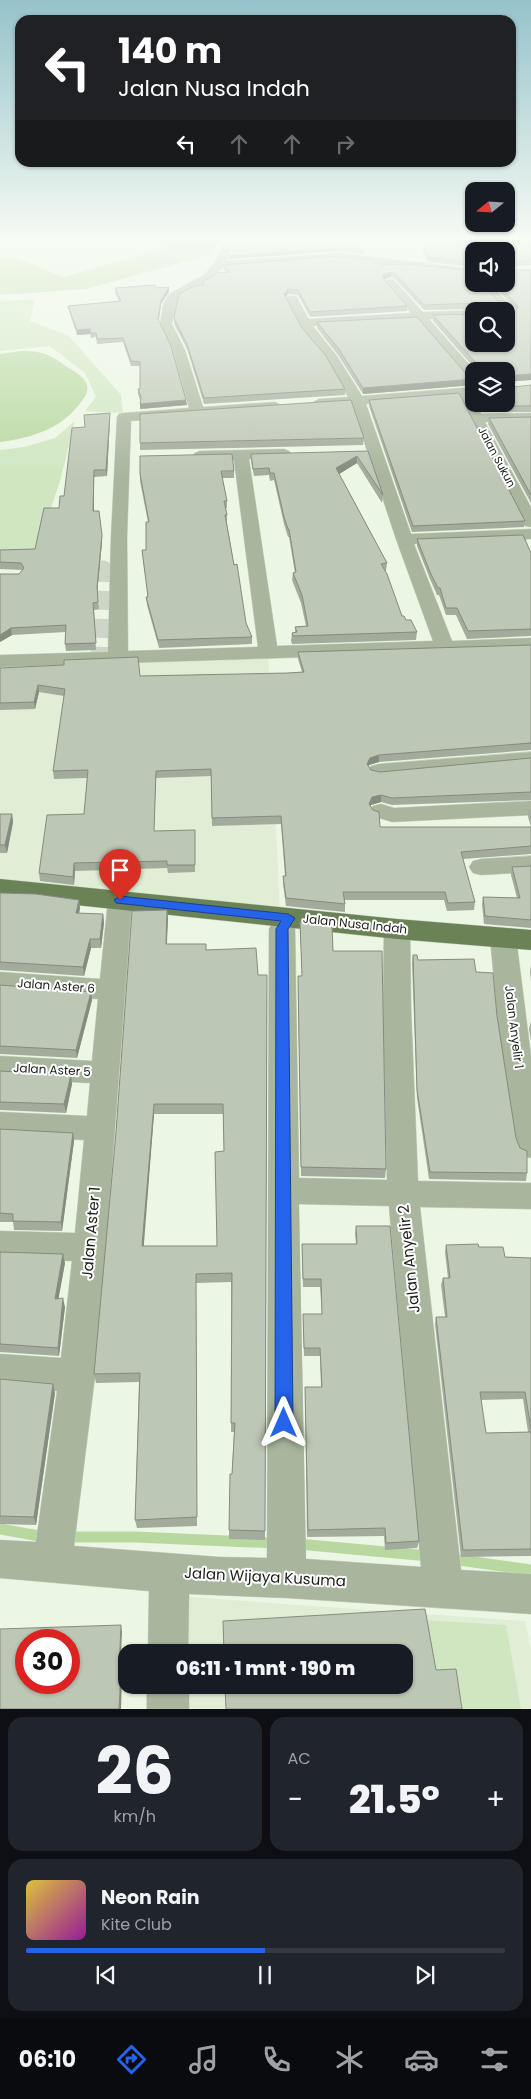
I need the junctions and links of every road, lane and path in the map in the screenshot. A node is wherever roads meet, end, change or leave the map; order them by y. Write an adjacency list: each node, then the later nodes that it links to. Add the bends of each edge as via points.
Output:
1 (167, 318): 11 (street, via 166,324 180,350)
2 (302, 318): 5 (street)
3 (392, 318): 5 (street)
4 (422, 318): 6 (street)
5 (306, 323): 8 (street)
6 (465, 369)
7 (465, 391): 8 (street)
8 (358, 401): 9 (street); 16 (street)
9 (304, 404)
10 (286, 406): 11 (street)
11 (197, 411): 26 (street, via 124,416 128,457 119,538)
12 (474, 412): 14 (street, Jalan Sukun)
13 (531, 417): 14 (street)
14 (476, 418): 20 (street, Jalan Sukun)
15 (355, 451): 16 (street)
16 (375, 451): 22 (street)
17 (295, 453): 18 (street)
18 (241, 455): 19 (street); 25 (street)
19 (182, 456)
20 (531, 522)
21 (531, 534): 22 (street)
22 (404, 539): 24 (street)
23 (531, 644): 24 (street)
24 (444, 646): 25 (street)
25 (268, 651): 26 (street)
26 (118, 657): 27 (street)
27 (0, 660)
28 (531, 758): 29 (street)
29 (379, 771)
30 (531, 808): 31 (street, via 392,815)
31 (380, 811)
32 (531, 864): 33 (street)
33 (481, 867)
34 (0, 888): 35 (main road, Jalan Nusa Indah)
35 (120, 900): 36 (main road, Jalan Nusa Indah); 40 (street, Jalan Aster 1)
36 (288, 918): 37 (main road, Jalan Nusa Indah); 47 (street, via 282,929)
37 (398, 929): 38 (main road, Jalan Nusa Indah); 48 (street, Jalan Anyelir 2)
38 (517, 939): 41 (street, Jalan Anyelir 1)
39 (0, 982): 40 (street, Jalan Aster 6)
40 (113, 990): 43 (street, Jalan Aster 1)
41 (522, 1025): 46 (street, Jalan Anyelir 1)
42 (0, 1067): 43 (street, Jalan Aster 5)
43 (104, 1073): 45 (street, Jalan Aster 1)
44 (0, 1124): 45 (street)
45 (100, 1129): 51 (street, Jalan Aster 1)
46 (530, 1139)
47 (284, 1191): 48 (street); 56 (street)
48 (403, 1194): 49 (street); 58 (street, Jalan Anyelir 2)
49 (531, 1196)
50 (0, 1245): 51 (street)
51 (90, 1248): 53 (street, Jalan Aster 1)
52 (0, 1370): 53 (street)
53 (77, 1376): 54 (street, Jalan Aster 1)
54 (54, 1549): 55 (street, Jalan Wijaya Kusuma); 57 (street, Jalan Wijaya Kusuma)
55 (0, 1560)
56 (286, 1562): 57 (street, Jalan Wijaya Kusuma, via 220,1577); 58 (street, Jalan Wijaya Kusuma)
57 (170, 1572): 60 (street)
58 (442, 1572): 59 (street, Jalan Wijaya Kusuma)
59 (531, 1594)
60 (168, 1644)
61 (168, 1694): 62 (street)
62 (168, 1709)

